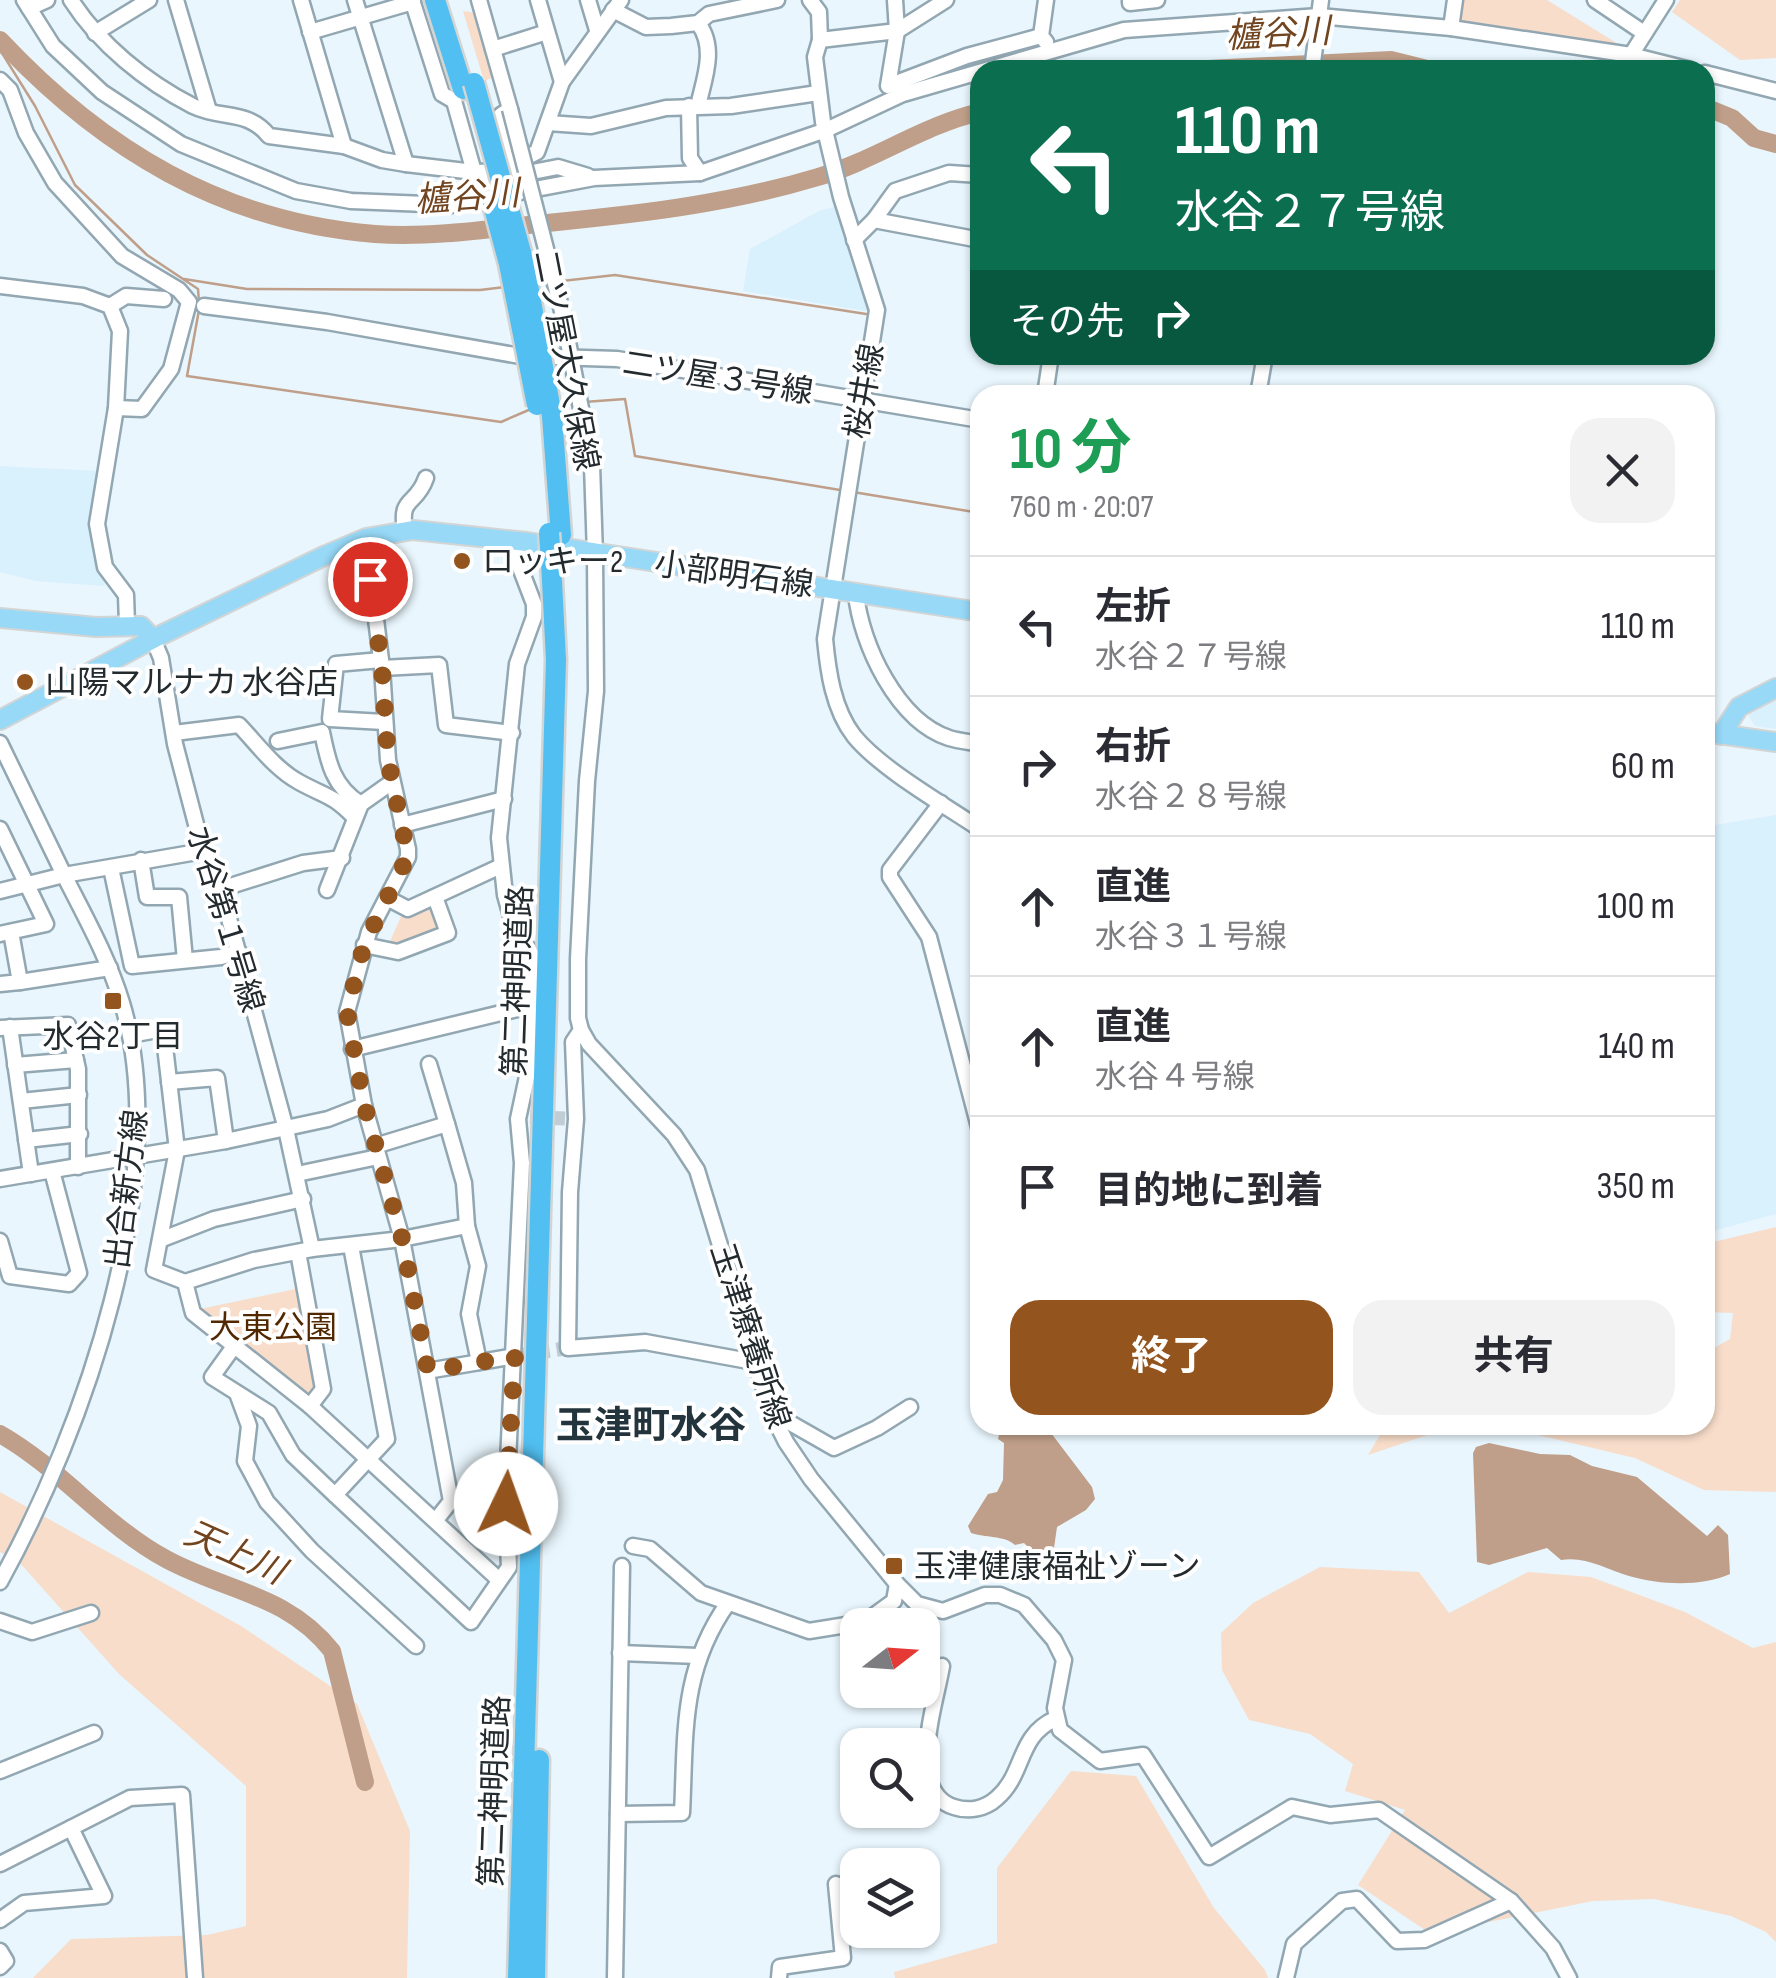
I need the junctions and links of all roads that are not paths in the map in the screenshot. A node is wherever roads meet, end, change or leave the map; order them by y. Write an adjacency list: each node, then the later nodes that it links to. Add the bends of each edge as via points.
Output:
1 (47, 0): 24 (street)
2 (71, 0): 32 (street)
3 (149, 0): 32 (street)
4 (176, 0): 53 (street)
5 (301, 0): 33 (street)
6 (355, 0): 27 (street)
7 (435, 0): 48 (highway, 第二神明道路)
8 (449, 0): 48 (highway, 第二神明道路)
9 (479, 0): 39 (street)
10 (538, 0): 34 (street)
11 (588, 0): 30 (street)
12 (776, 0): 26 (street)
13 (810, 0): 37 (street, 桜井線, via 819,12)
14 (894, 0): 31 (street)
15 (946, 0): 31 (street)
16 (1046, 0): 36 (street)
17 (1130, 0): 18 (street)
18 (1156, 0)
19 (1321, 0): 28 (street)
20 (1454, 0): 29 (street)
21 (1595, 0): 35 (street)
22 (1666, 0): 35 (street)
23 (412, 1): 27 (street); 59 (street, via 442,94 454,102)
24 (26, 4): 63 (street, via 53,46 102,92 181,144 296,191 351,202)
25 (617, 5): 26 (street, via 646,27); 30 (street)
26 (706, 12): 51 (street, via 709,60)
27 (360, 18): 33 (street); 57 (street)
28 (1319, 21): 29 (street); 38 (street, via 1124,30); 42 (street)
29 (1451, 28): 40 (street)
30 (598, 30): 47 (street)
31 (897, 31): 36 (street, via 888,86); 37 (street)
32 (96, 32): 53 (street, via 144,75)
33 (310, 32): 56 (street)
34 (547, 32): 39 (street); 47 (street)
35 (1644, 33): 40 (street)
36 (1042, 36): 38 (street)
37 (820, 40): 50 (street, 桜井線)
38 (1052, 49): 41 (street)
39 (493, 50): 52 (street)
40 (1631, 55): 43 (street)
41 (1015, 60)
42 (1313, 60)
43 (1651, 60)
44 (970, 74): 55 (street, via 902,94)
45 (1715, 76): 49 (street)
46 (0, 80): 69 (street, via 55,183 122,256)
47 (562, 82): 54 (street)
48 (468, 86): 80 (highway, 第二神明道路, bridge, via 545,416)
49 (1776, 91)
50 (818, 93): 51 (street); 55 (street, 桜井線)
51 (694, 106): 54 (street, via 591,126); 60 (street, via 690,158)
52 (510, 109): 58 (street, via 501,122); 71 (street, 二ツ屋大久保線, bridge)
53 (209, 112): 56 (street, via 257,121 269,136)
54 (548, 122): 58 (street, via 537,152)
55 (827, 134): 60 (street); 66 (street, 桜井線)
56 (344, 146): 57 (street)
57 (406, 164): 59 (street)
58 (512, 170): 59 (street); 62 (street, via 558,167); 63 (street, via 466,190)
59 (474, 172)
60 (700, 173): 62 (street)
61 (970, 175): 64 (street, via 949,174 895,192)
62 (594, 178): 63 (street)
63 (451, 206)
64 (874, 220): 65 (street); 66 (street)
65 (970, 238)
66 (854, 240): 72 (street, 桜井線, via 878,310)
67 (0, 286): 70 (street, via 83,296)
68 (164, 299): 70 (street, via 126,296)
69 (197, 304): 71 (street, 二ツ屋３号線, via 520,356); 73 (street, via 171,369 142,409)
70 (110, 306): 73 (street, via 120,331)
71 (574, 358): 72 (street, 二ツ屋３号線, via 617,359); 79 (street, 二ツ屋大久保線, via 592,465)
72 (861, 401): 74 (street, 二ツ屋３号線); 81 (street, 桜井線)
73 (116, 408): 85 (street, via 97,524 105,566 126,595)
74 (970, 418)
75 (426, 478): 76 (street, via 404,506)
76 (405, 531): 77 (main road, 小部明石線); 78 (main road, 小部明石線)
77 (366, 538): 86 (main road, 小部明石線); 87 (street)
78 (519, 541): 79 (main road, 小部明石線); 93 (street, via 516,556 534,617 517,664)
79 (595, 555): 81 (main road, 小部明石線); 128 (street, via 596,691 578,959)
80 (557, 562): 197 (highway, 第二神明道路); 198 (highway, 第二神明道路, via 568,660)
81 (832, 588): 82 (main road, 小部明石線); 101 (street, 桜井線, via 825,639 840,709 854,736)
82 (856, 594): 83 (main road, 小部明石線); 96 (street, via 865,642 894,692 946,738)
83 (970, 611)
84 (0, 618): 85 (main road)
85 (127, 624): 86 (main road, via 141,626)
86 (152, 640): 89 (main road, 小部明石線); 92 (street, 水谷第１号線)
87 (382, 664): 90 (street); 90 (street, via 336,664 330,719); 93 (street, via 439,665 446,725)
88 (1776, 688): 91 (main road, via 1739,708)
89 (0, 720)
90 (384, 722): 99 (street)
91 (1715, 731)
92 (174, 733): 102 (street, via 240,726 299,782); 107 (street, 水谷第１号線)
93 (512, 733): 100 (street)
94 (1715, 733): 97 (main road)
95 (278, 741): 102 (street, via 322,732 329,768)
96 (970, 742)
97 (1776, 742)
98 (0, 743): 112 (street, 出合新方線)
99 (392, 782): 102 (street); 104 (street)
100 (504, 800): 104 (street); 110 (street)
101 (941, 802): 103 (street, 桜井線); 135 (street, via 890,877 929,937)
102 (357, 810): 108 (street)
103 (970, 823)
104 (402, 825): 117 (street, via 408,856)
105 (0, 829): 106 (street)
106 (5, 849): 113 (street)
107 (203, 850): 109 (street); 114 (street, 水谷第１号線)
108 (342, 858): 114 (street); 115 (street)
109 (141, 860): 111 (street); 122 (street, via 148,897 179,897)
110 (500, 866): 118 (street); 126 (street, via 514,927 532,955)
111 (111, 868): 112 (street); 122 (street, via 132,966)
112 (64, 875): 113 (street); 123 (street, 出合新方線)
113 (27, 886): 116 (street); 119 (street, via 46,924)
114 (221, 889): 121 (street, 水谷第１号線)
115 (326, 890)
116 (0, 891)
117 (386, 898): 118 (street, via 408,908); 120 (street)
118 (435, 898): 120 (street, via 448,933 398,952)
119 (5, 933): 124 (street)
120 (364, 945): 130 (street, via 347,1012)
121 (239, 952): 122 (street); 140 (street, 水谷第１号線)
122 (185, 960)
123 (110, 968): 124 (street); 129 (street, 出合新方線)
124 (20, 982): 125 (street)
125 (0, 984)
126 (530, 1006): 130 (street); 161 (street)
127 (5, 1028): 131 (street, via 68,1024); 133 (street)
128 (581, 1030): 163 (street, 玉津療養所線, via 697,1170); 163 (street, via 572,1042 576,1119 568,1348 645,1342)
129 (130, 1034): 134 (street, via 163,1029); 146 (street, 出合新方線)
130 (352, 1049): 138 (street)
131 (76, 1060): 133 (street); 136 (street)
132 (429, 1064): 139 (street)
133 (15, 1065): 137 (street)
134 (169, 1082): 143 (street, via 217,1078); 144 (street)
135 (970, 1093)
136 (79, 1095): 137 (street); 141 (street)
137 (20, 1101): 142 (street)
138 (364, 1104): 140 (street); 145 (street)
139 (447, 1124): 145 (street); 153 (street, via 464,1183)
140 (286, 1129): 143 (street); 150 (street, 水谷第１号線)
141 (80, 1134): 142 (street); 147 (street)
142 (26, 1140): 149 (street)
143 (226, 1141): 144 (street)
144 (177, 1150): 146 (street); 155 (street)
145 (377, 1151): 150 (street); 154 (street)
146 (137, 1156): 147 (street); 175 (street, 出合新方線, via 107,1314 67,1442)
147 (78, 1167): 148 (street)
148 (52, 1171): 149 (street); 156 (street, via 79,1273 69,1284 10,1276)
149 (31, 1174): 151 (street)
150 (296, 1174): 152 (street, 水谷第１号線)
151 (0, 1179)
152 (303, 1199): 155 (street, via 214,1218); 158 (street, 水谷第１号線)
153 (467, 1226): 154 (street); 162 (street, via 478,1266 469,1314)
154 (402, 1238): 157 (street); 164 (street)
155 (160, 1240): 159 (street, via 154,1270)
156 (0, 1242)
157 (351, 1246): 158 (street); 169 (street, via 387,1440)
158 (305, 1250): 159 (street); 166 (street, 水谷第１号線, via 324,1389)
159 (185, 1282): 160 (street, via 193,1313)
160 (235, 1345): 165 (street, via 212,1377); 166 (street)
161 (515, 1356): 162 (street); 174 (street, via 509,1567)
162 (478, 1362): 164 (street)
163 (754, 1362): 168 (street, 玉津療養所線)
164 (428, 1371): 171 (street, via 450,1501)
165 (238, 1396): 170 (street, via 269,1412 293,1455); 180 (street, via 249,1426 245,1462 267,1502)
166 (310, 1406): 169 (street)
167 (910, 1407): 168 (street, via 834,1448)
168 (771, 1412): 176 (street, 玉津療養所線, via 811,1478)
169 (370, 1460): 170 (street); 171 (street)
170 (335, 1495): 174 (street, via 471,1622)
171 (436, 1520): 174 (street)
172 (634, 1546): 177 (street, via 650,1549 701,1593)
173 (622, 1566): 181 (street)
174 (498, 1579)
175 (0, 1582)
176 (896, 1584): 177 (street, via 894,1601 865,1622 809,1631); 184 (street, 玉津療養所線, via 930,1609 943,1611 985,1595 1024,1605 1064,1660)
177 (728, 1604): 182 (street)
178 (91, 1613): 179 (street, via 32,1632)
179 (0, 1621)
180 (416, 1646)
181 (620, 1652): 182 (street); 187 (street)
182 (698, 1656): 187 (street, via 688,1694 682,1813)
183 (942, 1666): 184 (street, via 925,1768 934,1792 950,1806 968,1810 995,1801 1032,1733)
184 (1054, 1719): 191 (street, via 1100,1761 1143,1754 1209,1856 1292,1807 1330,1815 1378,1810)
185 (94, 1733): 186 (street)
186 (0, 1771)
187 (618, 1814): 199 (street)
188 (71, 1828): 189 (street); 192 (street, via 104,1896 24,1903); 196 (street, via 130,1798 182,1795)
189 (1, 1861)
190 (836, 1884): 200 (street, via 844,1958 780,1967)
191 (1511, 1901): 195 (street, via 1553,1948); 201 (street, via 1424,1940 1397,1941 1357,1899 1342,1901 1294,1944)
192 (0, 1920)
193 (0, 1951): 194 (street, via 6,1961)
194 (0, 1967)
195 (1562, 1973)
196 (195, 1978)
197 (518, 1978)
198 (535, 1978)
199 (615, 1978)
200 (779, 1978)
201 (1286, 1978)

